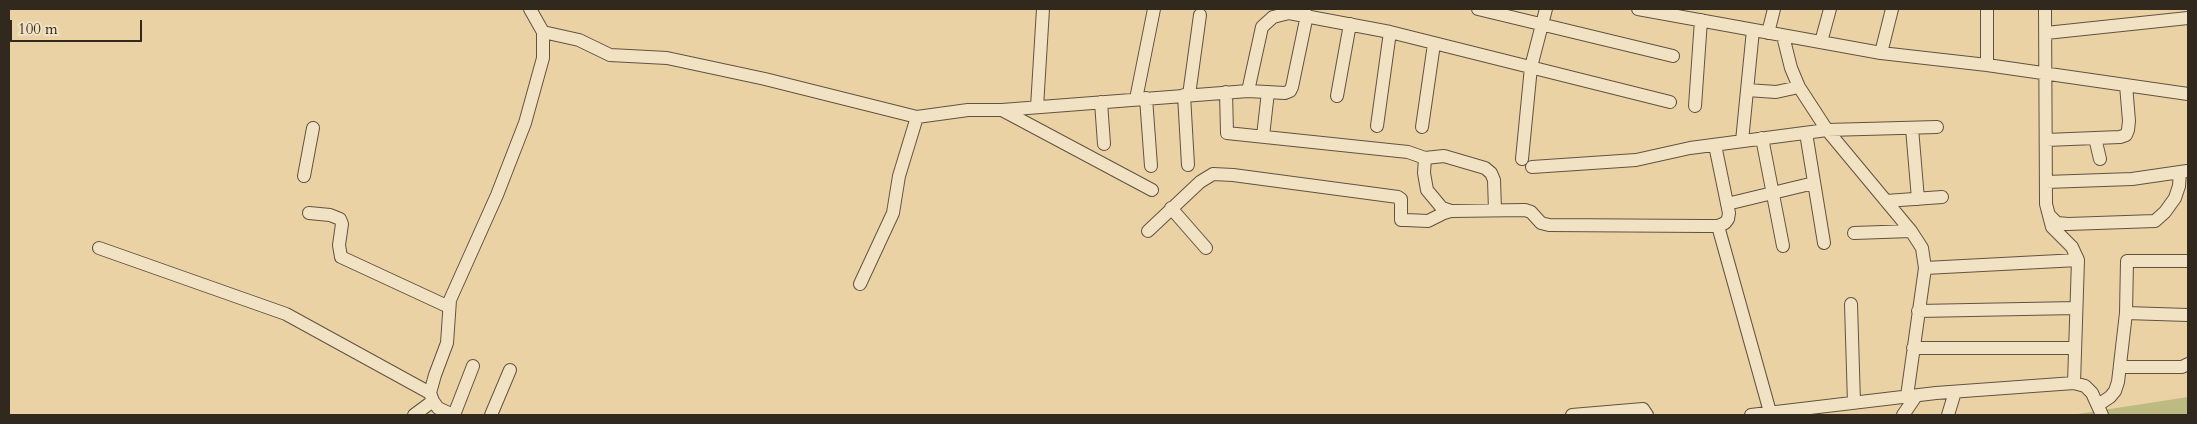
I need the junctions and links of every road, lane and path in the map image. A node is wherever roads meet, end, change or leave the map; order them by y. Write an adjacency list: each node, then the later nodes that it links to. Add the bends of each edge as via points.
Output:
1 (530, 9): 20 (street)
2 (1043, 9): 45 (street)
3 (1154, 9): 41 (street)
4 (1478, 9): 18 (street)
5 (1546, 9): 18 (street)
6 (1638, 9): 16 (street)
7 (1774, 9): 22 (street)
8 (1830, 9): 25 (street)
9 (1892, 9): 27 (street)
10 (1987, 9): 29 (street)
11 (2045, 9): 23 (street)
12 (1200, 15): 39 (street)
13 (1268, 15): 14 (street); 34 (street, via 1262,27)
14 (1307, 15): 17 (street); 37 (street, via 1290,91)
15 (2188, 18): 23 (street)
16 (1701, 20): 19 (street); 44 (street)
17 (1350, 24): 21 (street); 40 (street)
18 (1542, 25): 28 (street); 30 (street)
19 (1753, 30): 22 (street); 35 (street)
20 (543, 32): 47 (street, via 579,40 610,55 667,58 765,78); 96 (street, via 543,58 525,123 498,195)
21 (1390, 32): 26 (street); 48 (street)
22 (1768, 33): 24 (street)
23 (2046, 33): 31 (street)
24 (1783, 36): 25 (street); 33 (street)
25 (1821, 42): 27 (street)
26 (1434, 44): 30 (street); 49 (street)
27 (1880, 53): 29 (street)
28 (1673, 56)
29 (1987, 65): 31 (street)
30 (1531, 67): 43 (street); 63 (street)
31 (2046, 74): 32 (street); 58 (street)
32 (2126, 84): 38 (street); 57 (street, via 2129,121 2126,135)
33 (1799, 87): 35 (street, via 1776,92); 53 (street)
34 (1248, 90): 36 (street); 37 (street)
35 (1747, 90): 59 (street)
36 (1226, 92): 39 (street); 55 (street, via 1227,133)
37 (1268, 92): 55 (street)
38 (2188, 94)
39 (1186, 95): 41 (street); 65 (street)
40 (1337, 96)
41 (1141, 98): 42 (street); 66 (street)
42 (1101, 102): 45 (street); 60 (street)
43 (1670, 102)
44 (1696, 106)
45 (1037, 107): 46 (street)
46 (1002, 110): 47 (street, via 968,110); 72 (street)
47 (917, 117): 94 (street, via 899,176 893,213)
48 (1377, 126)
49 (1422, 127)
50 (1937, 127): 52 (street)
51 (313, 128): 69 (street)
52 (1912, 128): 53 (street); 75 (street)
53 (1827, 130): 54 (street); 76 (street)
54 (1806, 133): 56 (street); 71 (street)
55 (1263, 136): 62 (street, via 1408,152)
56 (1762, 138): 59 (street); 73 (street)
57 (2095, 138): 58 (street); 64 (street)
58 (2046, 140): 70 (street)
59 (1742, 141): 61 (street)
60 (1104, 144)
61 (1715, 145): 67 (street, via 1636,160); 77 (street)
62 (1425, 158): 79 (street, via 1444,156 1485,168 1494,180); 80 (street, via 1427,190 1442,208)
63 (1522, 159)
64 (2100, 159)
65 (1188, 165)
66 (1151, 166)
67 (1532, 167)
68 (2184, 172): 70 (street, via 2132,179); 82 (street, via 2175,198 2155,221 2068,224 2057,223)
69 (304, 176)
70 (2046, 182): 82 (street)
71 (1814, 183): 73 (street); 87 (street)
72 (1152, 190)
73 (1773, 193): 77 (street); 88 (street)
74 (1942, 198): 75 (street)
75 (1918, 199): 76 (street)
76 (1886, 201): 85 (street)
77 (1727, 204): 83 (street, via 1728,219)
78 (1171, 208): 80 (street, via 1206,177 1222,174 1398,197 1401,199 1401,220 1428,221 1444,212); 84 (street); 90 (street)
79 (1496, 210): 80 (street); 83 (street, via 1525,210 1549,225)
80 (1451, 212)
81 (309, 213): 96 (street, via 340,219 341,257)
82 (2049, 215): 91 (street, via 2052,226 2072,247)
83 (1718, 226): 113 (street)
84 (1148, 231)
85 (1911, 231): 86 (street); 93 (street, via 1922,248)
86 (1854, 233)
87 (1824, 243)
88 (1783, 246)
89 (99, 248): 110 (street, via 286,314)
90 (1206, 248)
91 (2078, 260): 93 (street); 97 (street)
92 (2188, 261): 99 (street, via 2127,261)
93 (1925, 268): 98 (street)
94 (860, 284)
95 (1851, 304): 111 (street)
96 (449, 307): 110 (street, via 447,343 435,375)
97 (2076, 308): 98 (street); 102 (street)
98 (1918, 311): 101 (street)
99 (2126, 313): 100 (street); 105 (street)
100 (2188, 314)
101 (1913, 348): 102 (street); 109 (street)
102 (2075, 348): 107 (street)
103 (2188, 364): 105 (street, via 2182,367)
104 (473, 366): 115 (street)
105 (2121, 367): 112 (street, via 2115,392)
106 (510, 370): 116 (street)
107 (2074, 383): 108 (street); 112 (street, via 2085,386 2092,393)
108 (1955, 392): 109 (street); 121 (street)
109 (1911, 396): 111 (street); 120 (street)
110 (432, 397): 114 (street); 115 (street, via 438,408)
111 (1854, 403): 113 (street)
112 (2100, 410)
113 (1770, 412): 119 (street)
114 (414, 415)
115 (453, 415)
116 (491, 415)
117 (1572, 415): 118 (street, via 1643,409)
118 (1648, 415)
119 (1751, 415)
120 (1903, 415)
121 (1948, 415)

